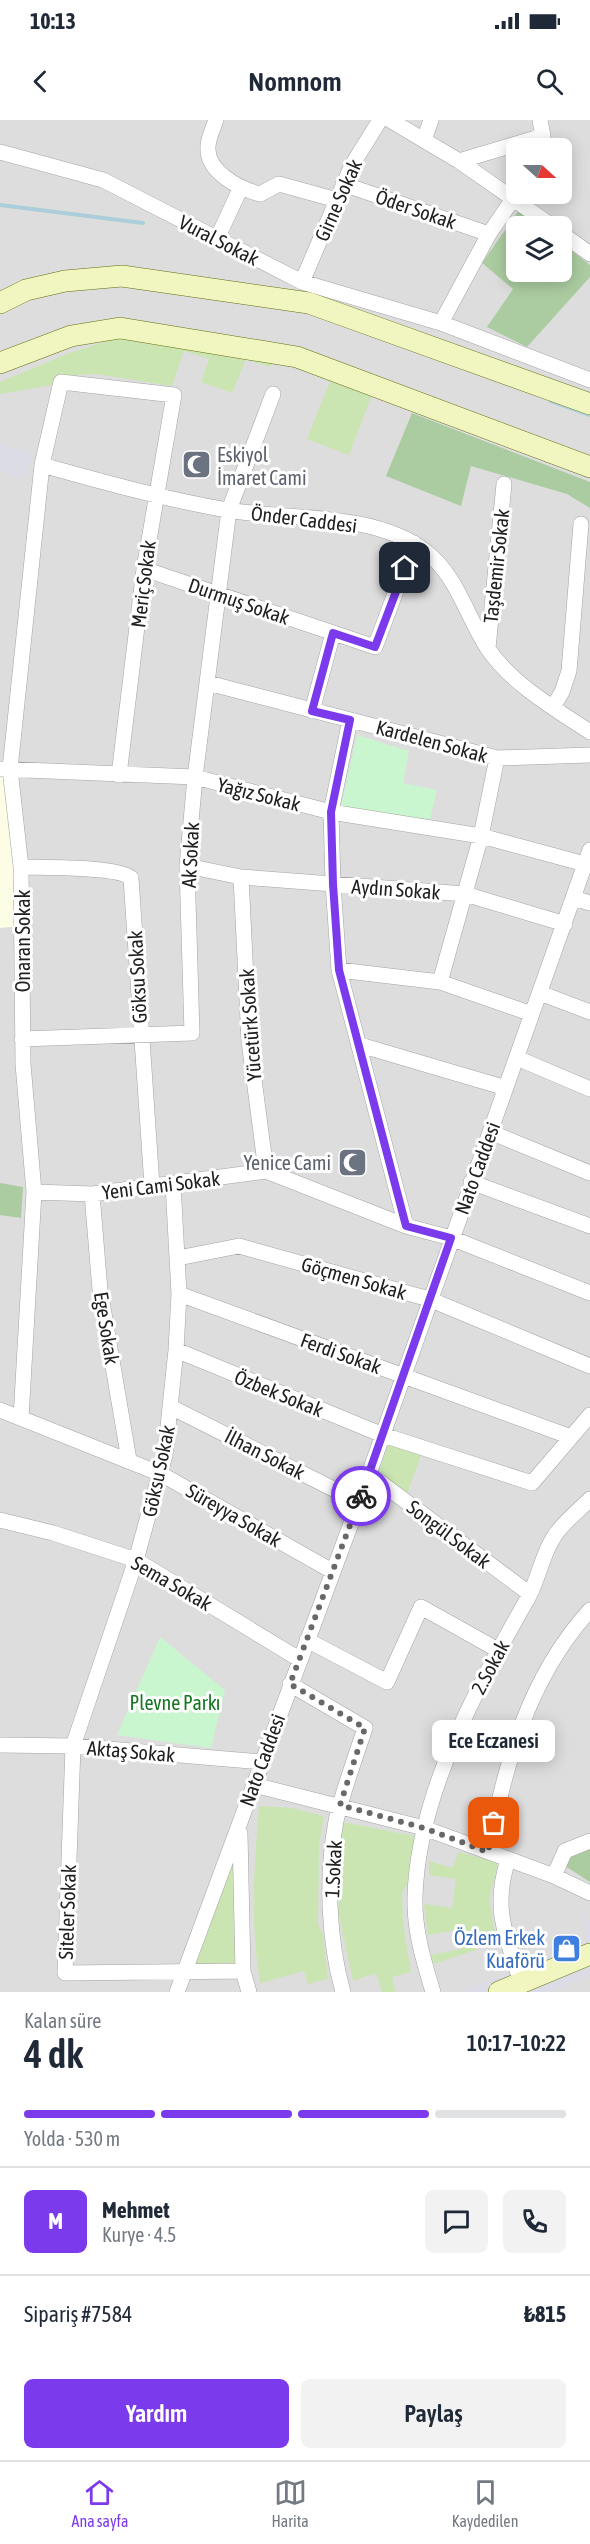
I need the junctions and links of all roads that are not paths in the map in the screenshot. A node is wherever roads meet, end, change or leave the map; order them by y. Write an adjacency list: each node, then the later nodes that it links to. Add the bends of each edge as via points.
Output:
1 (216, 120): 10 (street, via 210,136 209,159 219,172)
2 (380, 120): 9 (street, Girne Sokak, via 351,165)
3 (390, 120): 6 (street)
4 (431, 120): 6 (street)
5 (540, 120): 8 (street, via 543,136)
6 (424, 140): 8 (street)
7 (0, 152): 17 (street, Vural Sokak, via 103,180)
8 (459, 161): 11 (street)
9 (344, 184): 12 (street, Girne Sokak); 16 (street, Öder Sokak)
10 (241, 187): 12 (street, via 260,194 279,184); 17 (street)
11 (506, 194)
12 (337, 200): 20 (street, Girne Sokak)
13 (510, 204): 16 (street)
14 (520, 204): 15 (street)
15 (538, 216)
16 (489, 234): 22 (street)
17 (217, 239): 20 (street, Vural Sokak)
18 (572, 239): 19 (street)
19 (587, 247)
20 (302, 282): 22 (street, Vural Sokak)
21 (0, 303): 27 (street, via 26,290 65,281 122,276 309,303)
22 (441, 323): 24 (street, Vural Sokak)
23 (0, 363): 29 (street, via 71,336 120,328 297,357)
24 (590, 380)
25 (273, 394): 32 (street, Ak Sokak)
26 (174, 395): 28 (street, Onaran Sokak, via 61,382); 31 (street, Meriç Sokak)
27 (590, 404)
28 (42, 465): 31 (street, Önder Caddesi); 46 (street, Onaran Sokak)
29 (590, 467)
30 (504, 484): 38 (street, Taşdemir Sokak)
31 (155, 496): 32 (street, Önder Caddesi); 35 (street, Meriç Sokak)
32 (229, 510): 34 (street, Önder Caddesi, via 375,528); 36 (street, Ak Sokak)
33 (581, 524): 40 (street, via 569,671)
34 (414, 543): 37 (street, Durmuş Sokak, via 375,647); 38 (street, Önder Caddesi, via 446,572)
35 (144, 569): 36 (street, Durmuş Sokak); 47 (street, Meriç Sokak)
36 (219, 594): 37 (street, Durmuş Sokak); 39 (street, Ak Sokak)
37 (333, 633): 41 (street)
38 (488, 648): 40 (street, Önder Caddesi, via 507,670)
39 (208, 683): 41 (street, Kardelen Sokak); 48 (street, Ak Sokak)
40 (553, 707): 43 (street, Önder Caddesi)
41 (312, 711): 42 (street, Kardelen Sokak)
42 (350, 720): 45 (street, Kardelen Sokak); 49 (street)
43 (590, 732)
44 (590, 755): 45 (street, Kardelen Sokak)
45 (497, 758): 50 (street)
46 (5, 769): 47 (street, Yağız Sokak); 53 (street, Onaran Sokak)
47 (119, 775): 48 (street, Yağız Sokak)
48 (195, 777): 49 (street, Yağız Sokak); 52 (street, Ak Sokak)
49 (331, 812): 50 (street, Yağız Sokak); 55 (street)
50 (481, 836): 51 (street, Yağız Sokak); 56 (street)
51 (587, 857): 57 (street, Nato Caddesi)
52 (187, 866): 54 (street, Aydın Sokak); 65 (street, Ak Sokak, via 192,1033)
53 (21, 867): 65 (street, Göksu Sokak, via 109,871 130,878); 66 (street, Onaran Sokak)
54 (241, 877): 55 (street, Aydın Sokak); 72 (street, Yücetürk Sokak, via 249,1041)
55 (333, 884): 56 (street, Aydın Sokak); 60 (street)
56 (465, 894): 59 (street, Aydın Sokak); 61 (street)
57 (574, 898): 58 (street); 59 (street, Nato Caddesi)
58 (590, 903)
59 (565, 924): 62 (street, Nato Caddesi)
60 (339, 970): 61 (street); 67 (street)
61 (440, 982): 64 (street)
62 (540, 993): 63 (street); 64 (street, Nato Caddesi)
63 (590, 1012)
64 (532, 1014): 68 (street, Nato Caddesi)
65 (141, 1036): 66 (street, Ak Sokak); 76 (street, Göksu Sokak)
66 (22, 1039): 77 (street, Onaran Sokak)
67 (360, 1045): 69 (street); 79 (street)
68 (517, 1058): 69 (street, Nato Caddesi); 70 (street)
69 (506, 1088): 71 (street, Nato Caddesi)
70 (590, 1089)
71 (490, 1132): 73 (street); 74 (street, Nato Caddesi)
72 (266, 1171): 75 (street, Yeni Cami Sokak); 79 (street, Yeni Cami Sokak)
73 (590, 1173)
74 (471, 1182): 80 (street); 81 (street, Nato Caddesi)
75 (173, 1184): 76 (street, Yeni Cami Sokak); 82 (street, Göksu Sokak)
76 (152, 1186): 78 (street, Yeni Cami Sokak)
77 (34, 1192): 78 (street, Yeni Cami Sokak); 92 (street, Onaran Sokak)
78 (92, 1194): 95 (street, Ege Sokak, via 100,1290)
79 (406, 1226): 81 (street, Yeni Cami Sokak)
80 (590, 1226)
81 (451, 1238): 83 (street, Yeni Cami Sokak); 85 (street, Nato Caddesi)
82 (178, 1258): 84 (street, Göksu Sokak); 85 (street, Göçmen Sokak, via 239,1246)
83 (590, 1293)
84 (178, 1294): 86 (street, Göksu Sokak); 88 (street, Ferdi Sokak)
85 (429, 1299): 87 (street, Göçmen Sokak); 88 (street, Nato Caddesi)
86 (176, 1350): 89 (street, Göksu Sokak); 93 (street, Özbek Sokak)
87 (590, 1365)
88 (403, 1376): 93 (street, Nato Caddesi); 94 (street, Ferdi Sokak)
89 (171, 1407): 96 (street, Göksu Sokak); 99 (street, İlhan Sokak)
90 (0, 1410): 92 (street, Süreyya Sokak)
91 (590, 1416): 94 (street)
92 (21, 1418): 95 (street, Süreyya Sokak)
93 (383, 1435): 94 (street, via 532,1483); 97 (street, Nato Caddesi)
94 (571, 1437)
95 (129, 1460): 96 (street, Süreyya Sokak)
96 (161, 1474): 101 (street, Göksu Sokak); 102 (street, Süreyya Sokak)
97 (369, 1474): 99 (street, Nato Caddesi); 103 (street, Songül Sokak)
98 (590, 1499): 103 (street, 2.Sokak, via 554,1536)
99 (359, 1502): 102 (street, Nato Caddesi)
100 (0, 1520): 101 (street, Sema Sokak)
101 (136, 1560): 107 (street, Sema Sokak); 110 (street, Göksu Sokak)
102 (332, 1571): 105 (street, Nato Caddesi)
103 (530, 1594): 106 (street, 2.Sokak)
104 (590, 1611): 117 (street, via 560,1648 536,1688 502,1786)
105 (307, 1640): 106 (street, via 387,1682 421,1607); 107 (street, Nato Caddesi)
106 (498, 1650): 115 (street, 2.Sokak, via 466,1715)
107 (299, 1659): 108 (street, Nato Caddesi)
108 (290, 1684): 111 (street, Nato Caddesi); 113 (street, 1.Sokak, via 365,1728)
109 (0, 1745): 110 (street, Aktaş Sokak)
110 (73, 1746): 111 (street, Aktaş Sokak); 123 (street, Siteler Sokak, via 65,1972)
111 (262, 1762): 112 (street, Nato Caddesi)
112 (254, 1785): 113 (street); 114 (street, Nato Caddesi)
113 (340, 1805): 115 (street); 127 (street, 1.Sokak, via 332,1914)
114 (239, 1824): 122 (street, Nato Caddesi); 123 (street, Nato Caddesi)
115 (424, 1828): 117 (street); 128 (street, 2.Sokak, via 416,1877 416,1911)
116 (590, 1841): 119 (street, via 565,1851)
117 (488, 1852): 118 (street)
118 (508, 1860): 119 (street); 124 (street, via 499,1902)
119 (554, 1876): 120 (street)
120 (590, 1893)
121 (590, 1954): 124 (street)
122 (243, 1971): 123 (street, Siteler Sokak); 126 (street, Nato Caddesi)
123 (184, 1972): 125 (street, Nato Caddesi)
124 (521, 1982): 129 (street)
125 (177, 1992)
126 (249, 1992)
127 (344, 1992)
128 (433, 1992)
129 (499, 1992)

